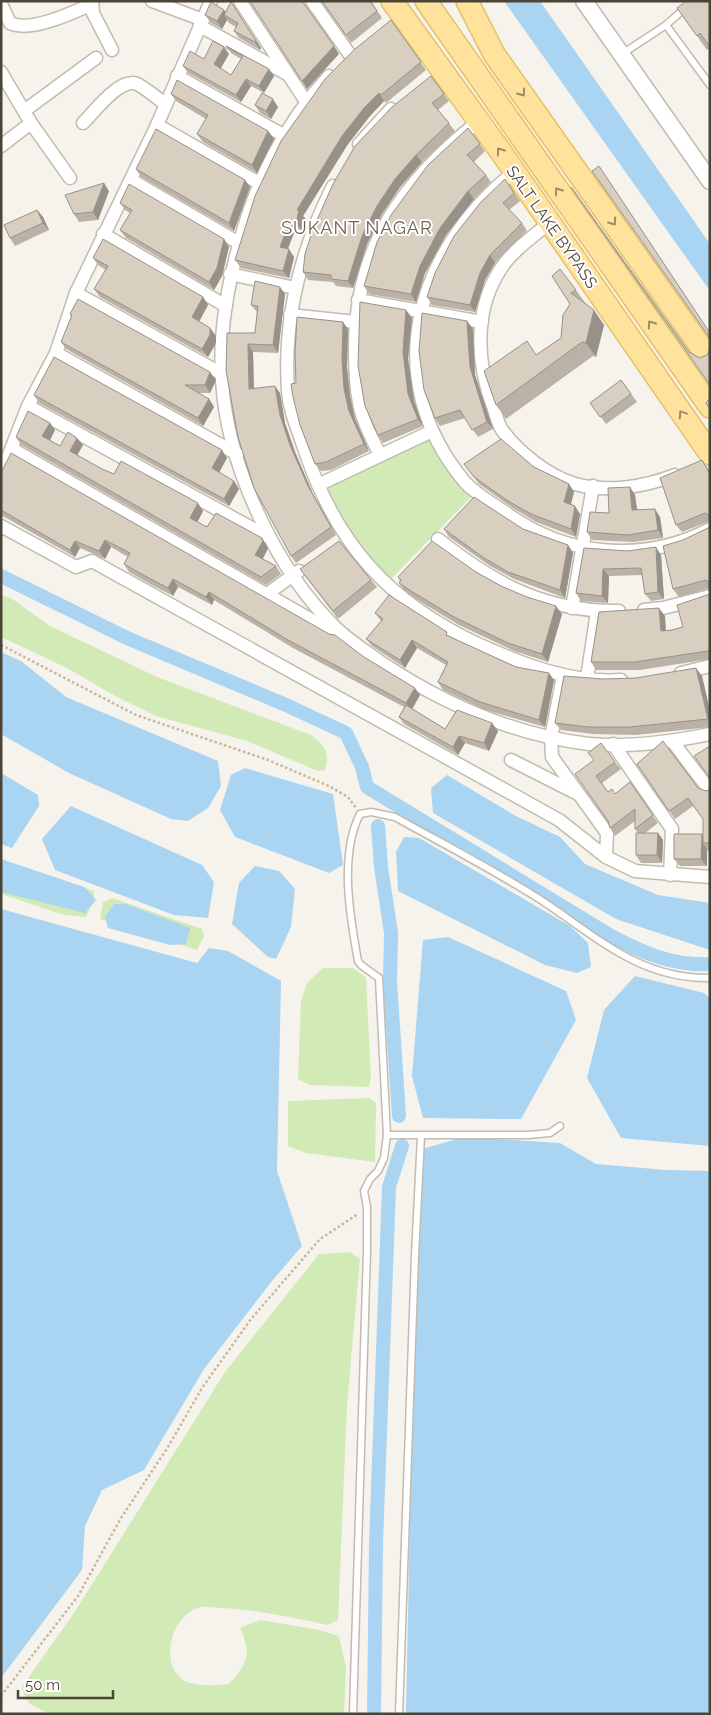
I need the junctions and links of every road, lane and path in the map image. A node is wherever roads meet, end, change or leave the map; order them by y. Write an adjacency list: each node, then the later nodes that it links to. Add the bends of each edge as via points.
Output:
1 (152, 1): 13 (street)
2 (210, 1): 13 (street)
3 (240, 1): 21 (street)
4 (312, 1): 25 (street, via 347,59)
5 (426, 1): 15 (main road, SALT LAKE BYPASS)
6 (457, 1): 17 (main road)
7 (467, 1): 17 (main road)
8 (584, 1): 18 (street)
9 (693, 1): 14 (lane)
10 (92, 3): 11 (street, via 61,18 17,27 10,23); 16 (street, via 93,13)
11 (1, 4)
12 (395, 12): 15 (main road, SALT LAKE BYPASS)
13 (202, 23): 21 (street); 22 (street)
14 (666, 25): 18 (lane); 23 (lane)
15 (437, 40): 28 (main road, SALT LAKE BYPASS, via 437,72); 55 (main road, SALT LAKE BYPASS, one-way to 15)
16 (112, 50)
17 (494, 54): 54 (main road, one-way to 54)
18 (622, 55): 39 (street)
19 (96, 58): 27 (street)
20 (1, 72): 27 (street)
21 (289, 75): 25 (street)
22 (177, 76): 26 (street); 32 (street)
23 (710, 85)
24 (400, 101): 34 (street, via 374,126)
25 (307, 103): 32 (street)
26 (166, 104): 30 (street, via 136,84 129,83 113,91); 31 (street)
27 (24, 111): 29 (street)
28 (478, 121): 35 (main road, SALT LAKE BYPASS, one-way to 28); 47 (street, via 427,166 406,192 370,256)
29 (31, 123): 33 (street); 37 (street)
30 (83, 123)
31 (157, 124): 38 (street); 40 (street)
32 (285, 136): 40 (street)
33 (1, 146)
34 (350, 157)
35 (514, 172): 41 (main road, SALT LAKE BYPASS); 49 (street, via 497,185 461,226 439,261)
36 (340, 174): 45 (street, via 315,223)
37 (70, 178)
38 (131, 180): 42 (street); 43 (street)
39 (710, 181)
40 (259, 183): 43 (street)
41 (549, 223): 52 (street, via 502,266 490,292); 57 (main road, SALT LAKE BYPASS)
42 (103, 234): 46 (street); 48 (street)
43 (239, 243): 44 (street)
44 (230, 274): 45 (street); 48 (street)
45 (295, 288): 50 (street)
46 (76, 293): 53 (street); 56 (street)
47 (358, 300): 49 (street); 51 (street)
48 (226, 306): 56 (street)
49 (420, 311): 52 (street); 60 (street, via 418,372)
50 (290, 315): 51 (street); 69 (street, via 288,392 296,425)
51 (356, 322): 65 (street, via 358,403)
52 (482, 322): 61 (street, via 479,344 482,374 502,429)
53 (56, 353): 58 (street); 64 (street)
54 (710, 360)
55 (680, 364): 57 (street); 59 (main road, SALT LAKE BYPASS)
56 (222, 374): 64 (street)
57 (658, 378): 66 (main road, SALT LAKE BYPASS, one-way to 57)
58 (28, 406): 63 (street); 74 (street)
59 (710, 407)
60 (432, 431): 65 (street); 77 (street, via 460,468 475,498 545,536)
61 (508, 436): 62 (street); 70 (street, via 545,469 574,484)
62 (493, 446)
63 (12, 450): 68 (street); 80 (street)
64 (237, 454): 74 (street, via 246,487)
65 (380, 455): 69 (street)
66 (707, 456)
67 (688, 468): 70 (street, via 655,482 614,488)
68 (1, 475)
69 (318, 485): 73 (street)
70 (594, 486): 77 (street)
71 (1, 526): 99 (street, via 76,567 92,561 559,820)
72 (710, 529): 77 (street, via 690,539 658,548 624,551)
73 (347, 537): 76 (street); 88 (street, via 370,570 436,622 518,662)
74 (270, 538): 79 (street)
75 (438, 539): 82 (street, via 489,575 522,593)
76 (333, 548)
77 (583, 548): 82 (street)
78 (312, 564): 79 (street)
79 (294, 575): 80 (street); 85 (street, via 338,630)
80 (267, 594): 85 (street)
81 (710, 596): 83 (street, via 663,608)
82 (572, 608): 83 (street)
83 (597, 612): 89 (street)
84 (1, 645): 98 (path, via 136,715 268,760 330,786 348,797)
85 (360, 647): 92 (street, via 440,699 479,716)
86 (710, 666): 87 (street)
87 (671, 675)
88 (562, 676): 89 (street); 92 (street)
89 (587, 678): 90 (street)
90 (636, 679)
91 (710, 734): 93 (street)
92 (552, 738): 94 (street); 97 (street, via 552,756)
93 (673, 742): 94 (street); 96 (street)
94 (614, 744): 100 (street, via 672,829)
95 (511, 760): 97 (street)
96 (710, 791)
97 (580, 795): 99 (street, via 607,833)
98 (360, 814): 102 (lane, via 371,812 395,818 543,902 629,960 657,972); 104 (lane, via 351,844 348,897 358,961 360,966 378,978)
99 (606, 857): 100 (street, via 635,872)
100 (670, 875): 101 (street)
101 (710, 877)
102 (710, 978)
103 (560, 1126): 105 (lane, via 550,1133 528,1135)
104 (387, 1135): 105 (lane); 106 (lane, via 384,1158 364,1190)
105 (421, 1136): 109 (lane)
106 (367, 1207): 107 (path, via 320,1239 251,1319 202,1388 78,1596); 108 (lane)
107 (1, 1696)
108 (353, 1714)
109 (399, 1714)

